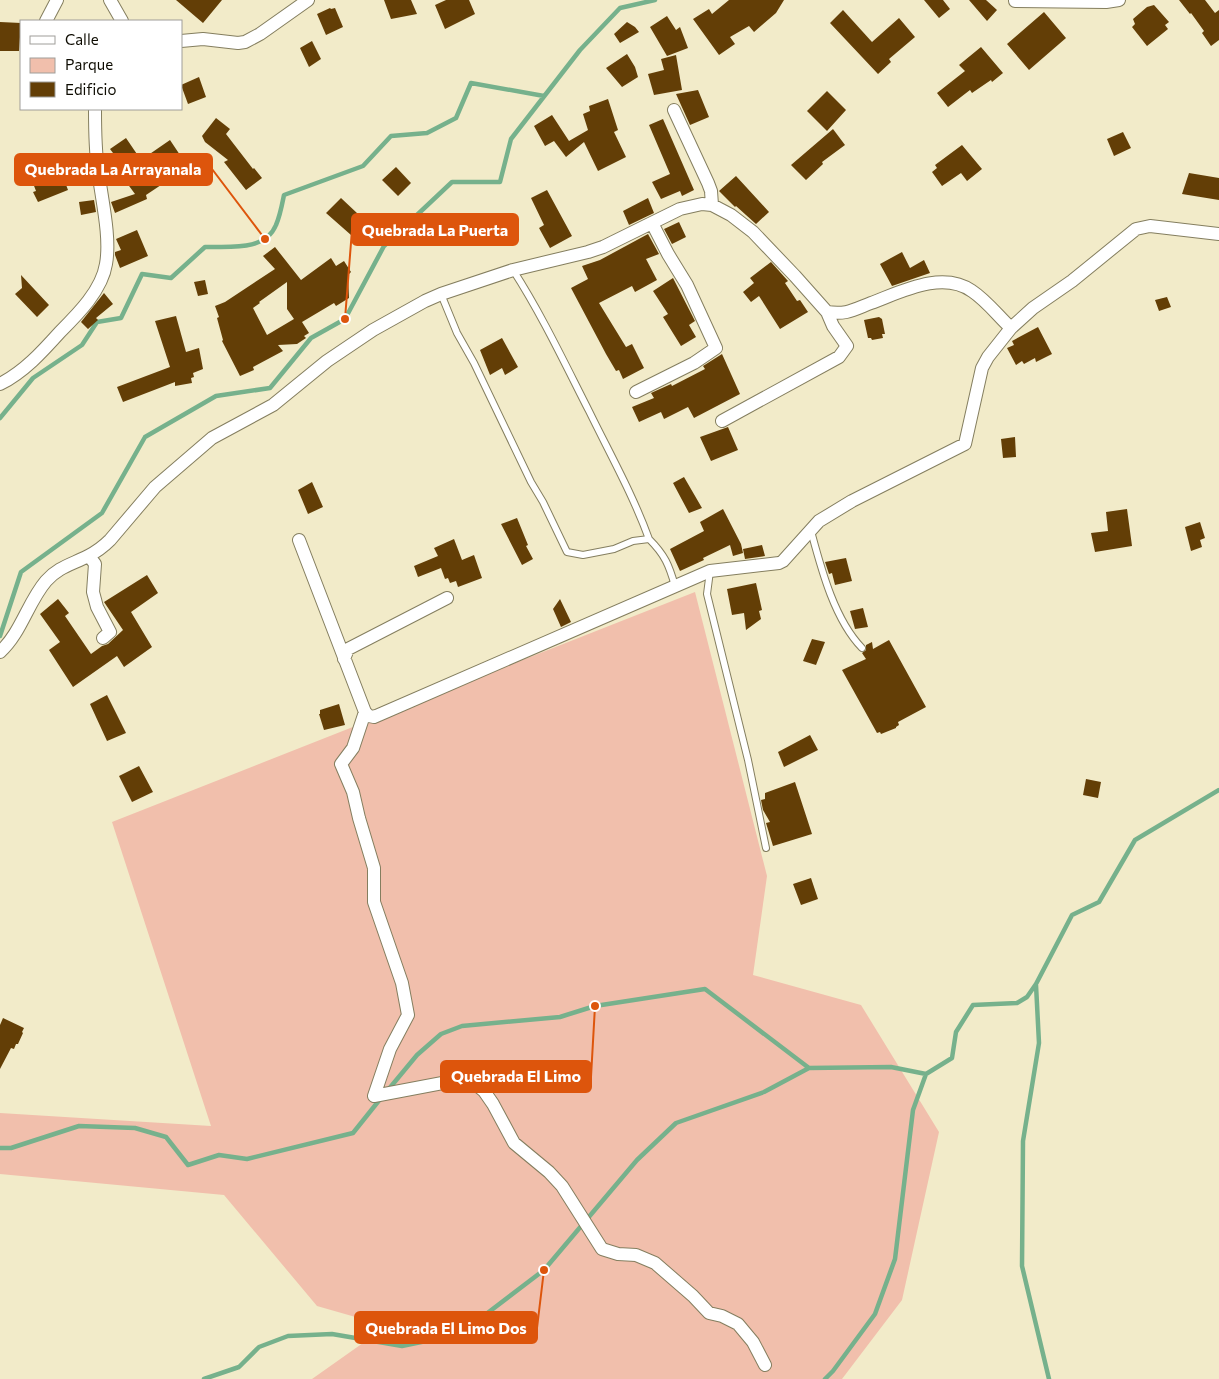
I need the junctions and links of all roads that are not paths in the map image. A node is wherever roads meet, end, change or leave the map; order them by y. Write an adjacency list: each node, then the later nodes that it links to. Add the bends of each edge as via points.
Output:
1 (57, 0): 6 (street)
2 (110, 0): 7 (street)
3 (308, 0): 8 (street, via 245,42)
4 (1119, 0): 5 (street)
5 (1015, 1)
6 (47, 20)
7 (121, 20)
8 (182, 41)
9 (95, 110): 18 (street, via 98,168 106,226 105,268 76,316 38,356)
10 (674, 110): 11 (street, via 706,177)
11 (712, 205): 12 (street, via 680,209); 16 (street, via 753,232)
12 (652, 223): 14 (street, via 603,247); 19 (street, via 687,285 716,348 694,363)
13 (1219, 234): 17 (street, via 1150,226 1136,228)
14 (513, 270): 15 (street); 23 (lane, via 571,375 638,508)
15 (440, 294): 23 (lane, via 567,552 583,555); 24 (street, via 373,330 327,361 273,405 212,438 155,487 110,540)
16 (827, 312): 17 (street, via 841,314 938,282 963,286 973,292); 20 (street, via 847,346 840,357)
17 (1011, 328): 21 (street, via 982,368 965,444 852,501)
18 (0, 384)
19 (636, 392)
20 (722, 421)
21 (810, 530): 25 (street, via 779,563); 29 (lane, via 825,580 852,637)
22 (299, 540): 31 (street)
23 (649, 540): 26 (lane, via 662,552)
24 (89, 556): 28 (street, via 95,564 93,592 96,607 110,632); 30 (street, via 56,571 45,582 11,640)
25 (710, 571): 26 (street); 33 (lane, via 707,594)
26 (675, 586): 32 (street, via 374,717)
27 (447, 598): 31 (street, via 348,650)
28 (104, 638)
29 (862, 648)
30 (0, 652)
31 (344, 659): 32 (street)
32 (365, 712): 34 (street, via 353,748 341,764 353,792 374,868 374,902 402,983 408,1015 390,1049 374,1096 453,1081 473,1082 493,1104 514,1143 562,1186 602,1249 636,1255 655,1263 709,1312 738,1324 753,1342)
33 (766, 848)
34 (765, 1365)

